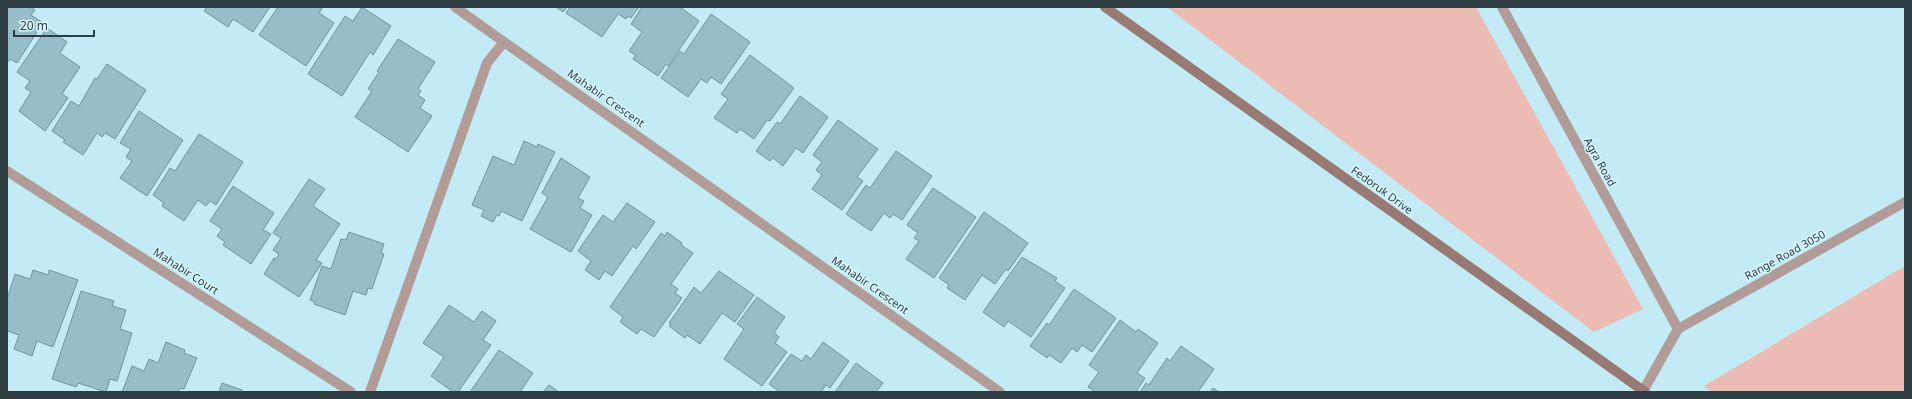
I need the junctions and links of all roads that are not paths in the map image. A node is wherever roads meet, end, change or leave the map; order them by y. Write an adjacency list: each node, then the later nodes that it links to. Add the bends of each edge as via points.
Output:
1 (455, 7): 4 (street)
2 (1105, 7): 8 (main road, Fedoruk Drive)
3 (1502, 7): 7 (street, Agra Road)
4 (504, 42): 10 (street, via 487,63); 11 (street, Mahabir Crescent)
5 (7, 171): 9 (street, Mahabir Court)
6 (1905, 202): 7 (street, Range Road 3050)
7 (1678, 329): 8 (street)
8 (1644, 391)
9 (351, 392)
10 (370, 392)
11 (1000, 392)

